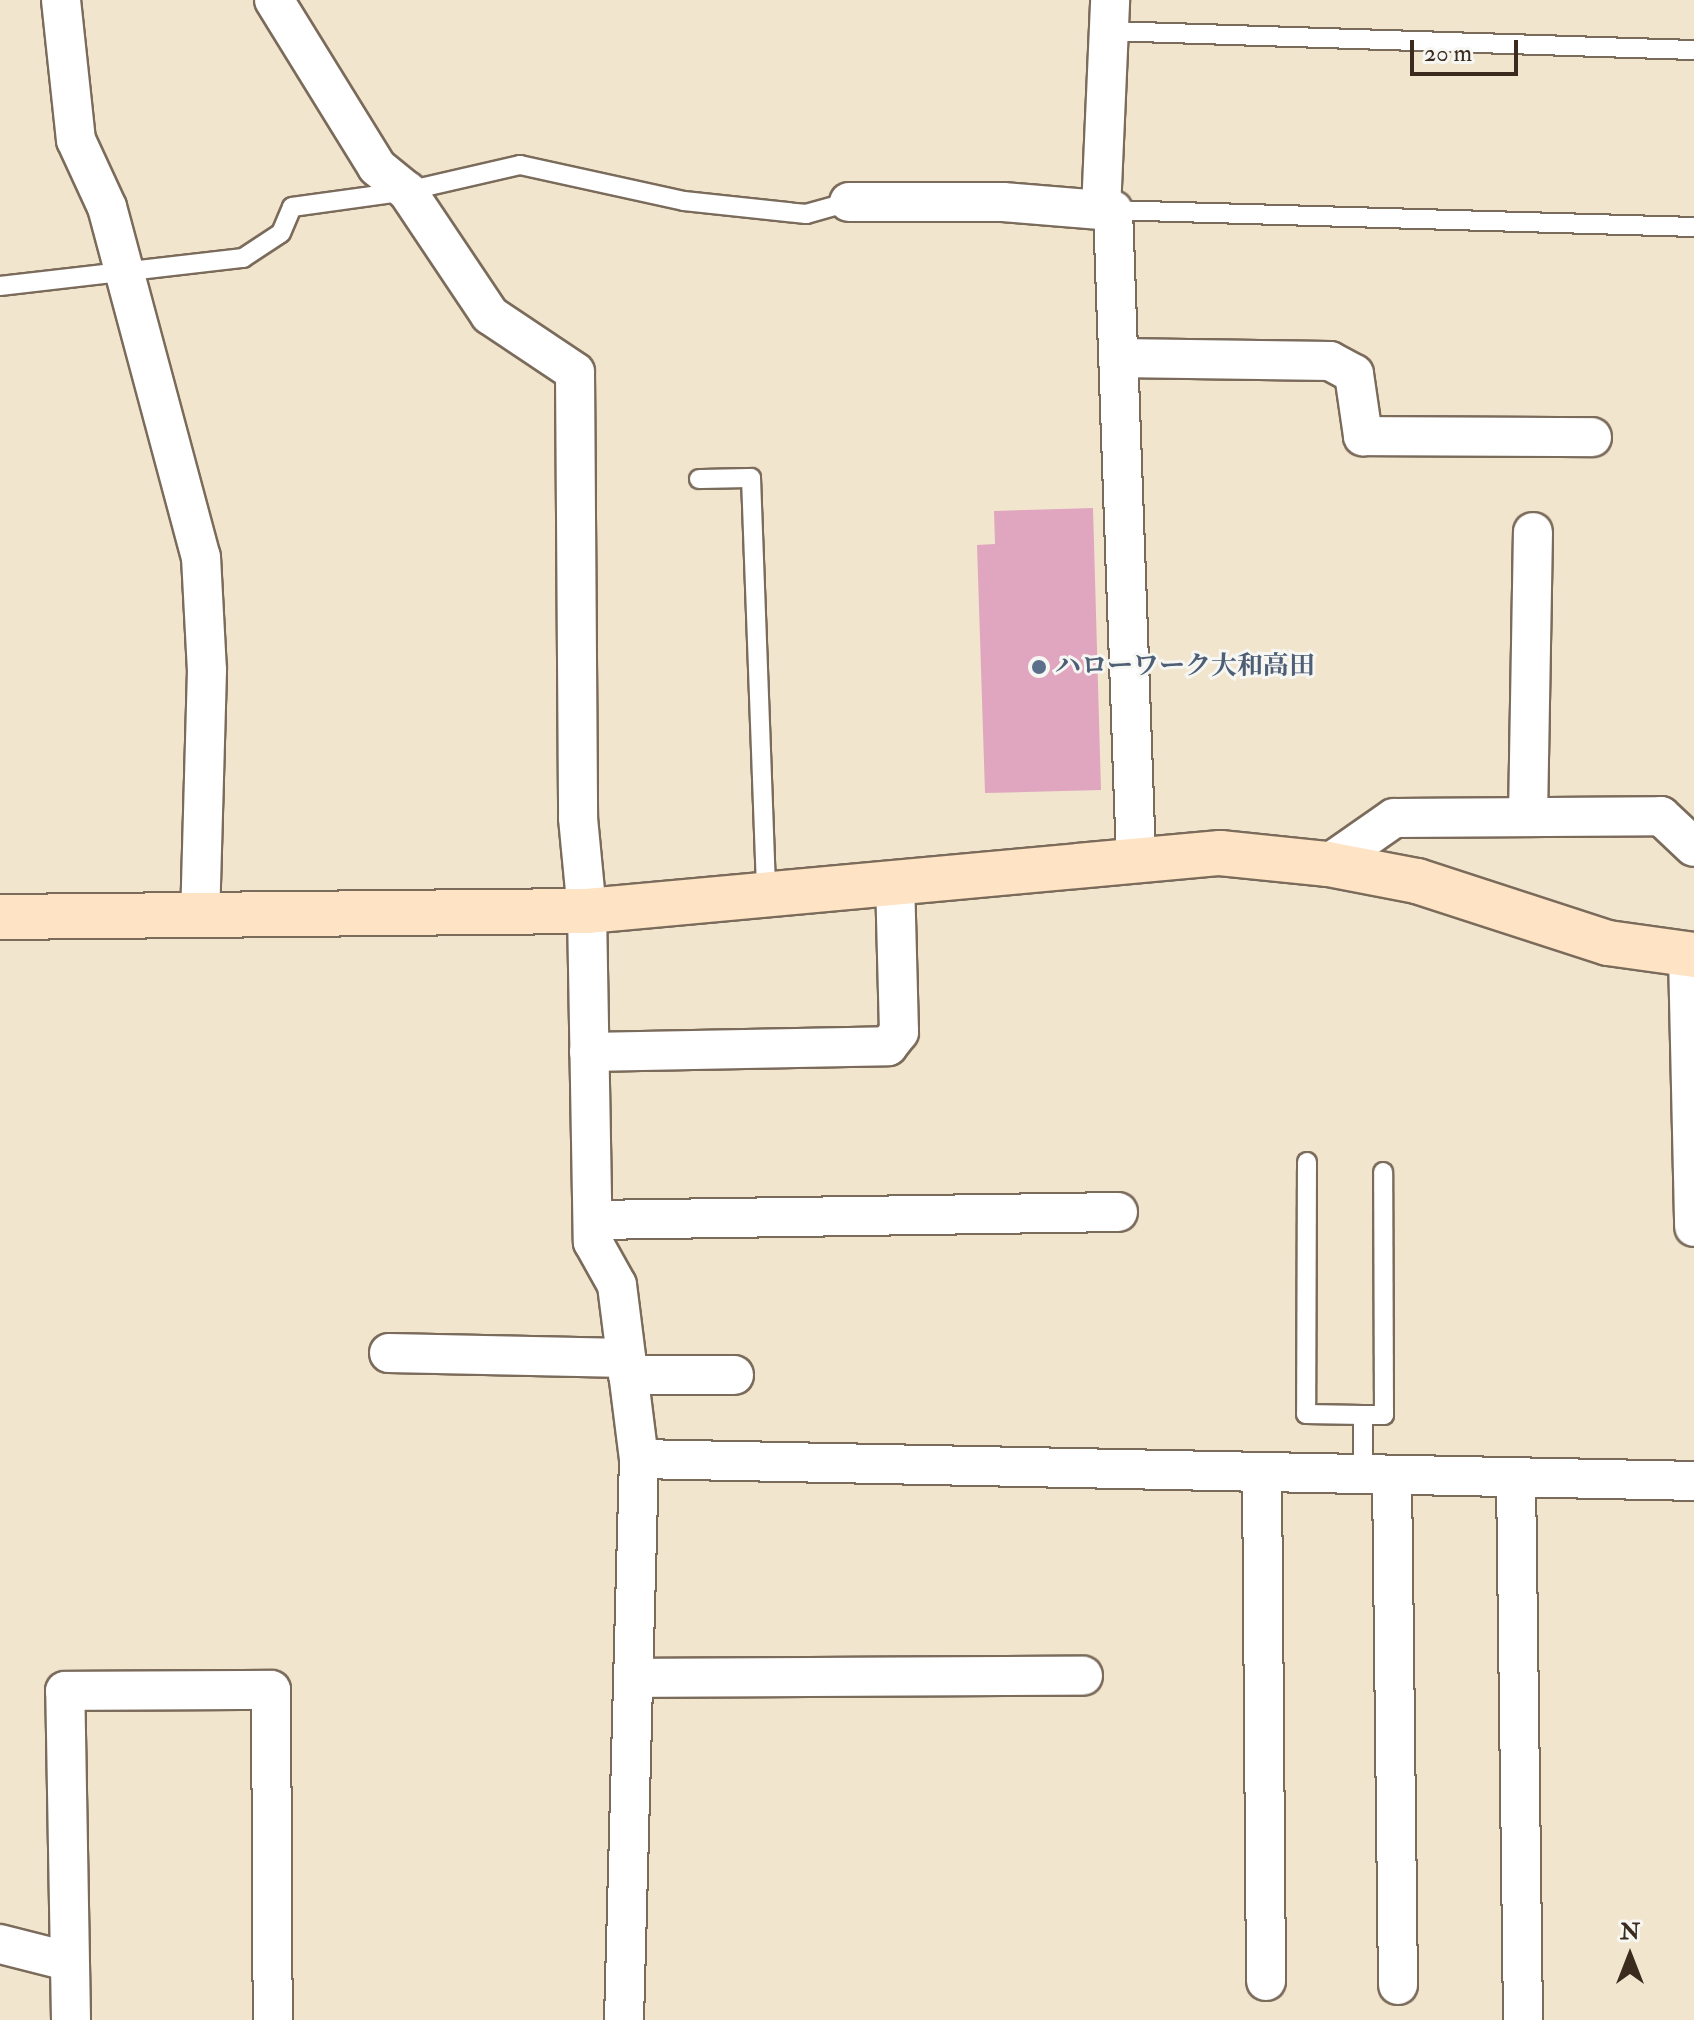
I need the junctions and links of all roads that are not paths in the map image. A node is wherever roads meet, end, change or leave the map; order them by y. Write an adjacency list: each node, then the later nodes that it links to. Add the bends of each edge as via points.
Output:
1 (61, 0): 9 (street, via 76,140 107,207)
2 (274, 0): 5 (street, via 377,167)
3 (1109, 16): 4 (lane); 7 (street)
4 (1694, 50)
5 (407, 191): 6 (lane, via 520,165 684,201 806,214); 9 (lane, via 292,207 281,233 243,258); 21 (street, via 490,315 575,372 578,818)
6 (849, 202): 7 (street, via 1003,202)
7 (1107, 210): 8 (lane); 11 (street)
8 (1694, 227)
9 (127, 275): 10 (lane); 22 (street, via 201,557 207,670)
10 (0, 286)
11 (1118, 358): 12 (street, via 1330,361 1354,374 1363,436); 17 (street)
12 (1592, 437)
13 (699, 479): 20 (lane, via 751,478)
14 (1533, 532): 15 (street)
15 (1528, 817): 16 (street, via 1661,816); 18 (street, via 1394,818)
16 (1694, 847)
17 (1136, 858): 18 (street, via 1220,853); 19 (street)
18 (1328, 864): 24 (street, via 1417,881 1608,943)
19 (895, 882): 20 (street); 25 (street, via 899,1032 888,1046)
20 (766, 894): 21 (street)
21 (587, 911): 22 (street); 25 (street)
22 (200, 915): 23 (street)
23 (0, 917)
24 (1691, 955): 30 (street)
25 (589, 1052): 29 (street)
26 (1307, 1162): 34 (lane, via 1306,1414)
27 (1383, 1172): 34 (lane, via 1384,1415)
28 (1118, 1212): 29 (street)
29 (593, 1220): 32 (street, via 593,1242 617,1285)
30 (1694, 1227)
31 (389, 1353): 32 (street)
32 (627, 1366): 33 (street); 35 (street)
33 (734, 1375)
34 (1363, 1415): 37 (lane)
35 (639, 1459): 36 (street); 41 (street)
36 (1262, 1472): 37 (street); 44 (street)
37 (1378, 1475): 38 (street); 45 (street)
38 (1516, 1477): 39 (street); 49 (street)
39 (1694, 1481)
40 (1083, 1676): 41 (street)
41 (633, 1678): 48 (street)
42 (0, 1944): 43 (street)
43 (67, 1961): 46 (street); 47 (street, via 65,1691 271,1690)
44 (1266, 1981)
45 (1398, 1985)
46 (71, 2020)
47 (273, 2020)
48 (624, 2020)
49 (1523, 2020)

